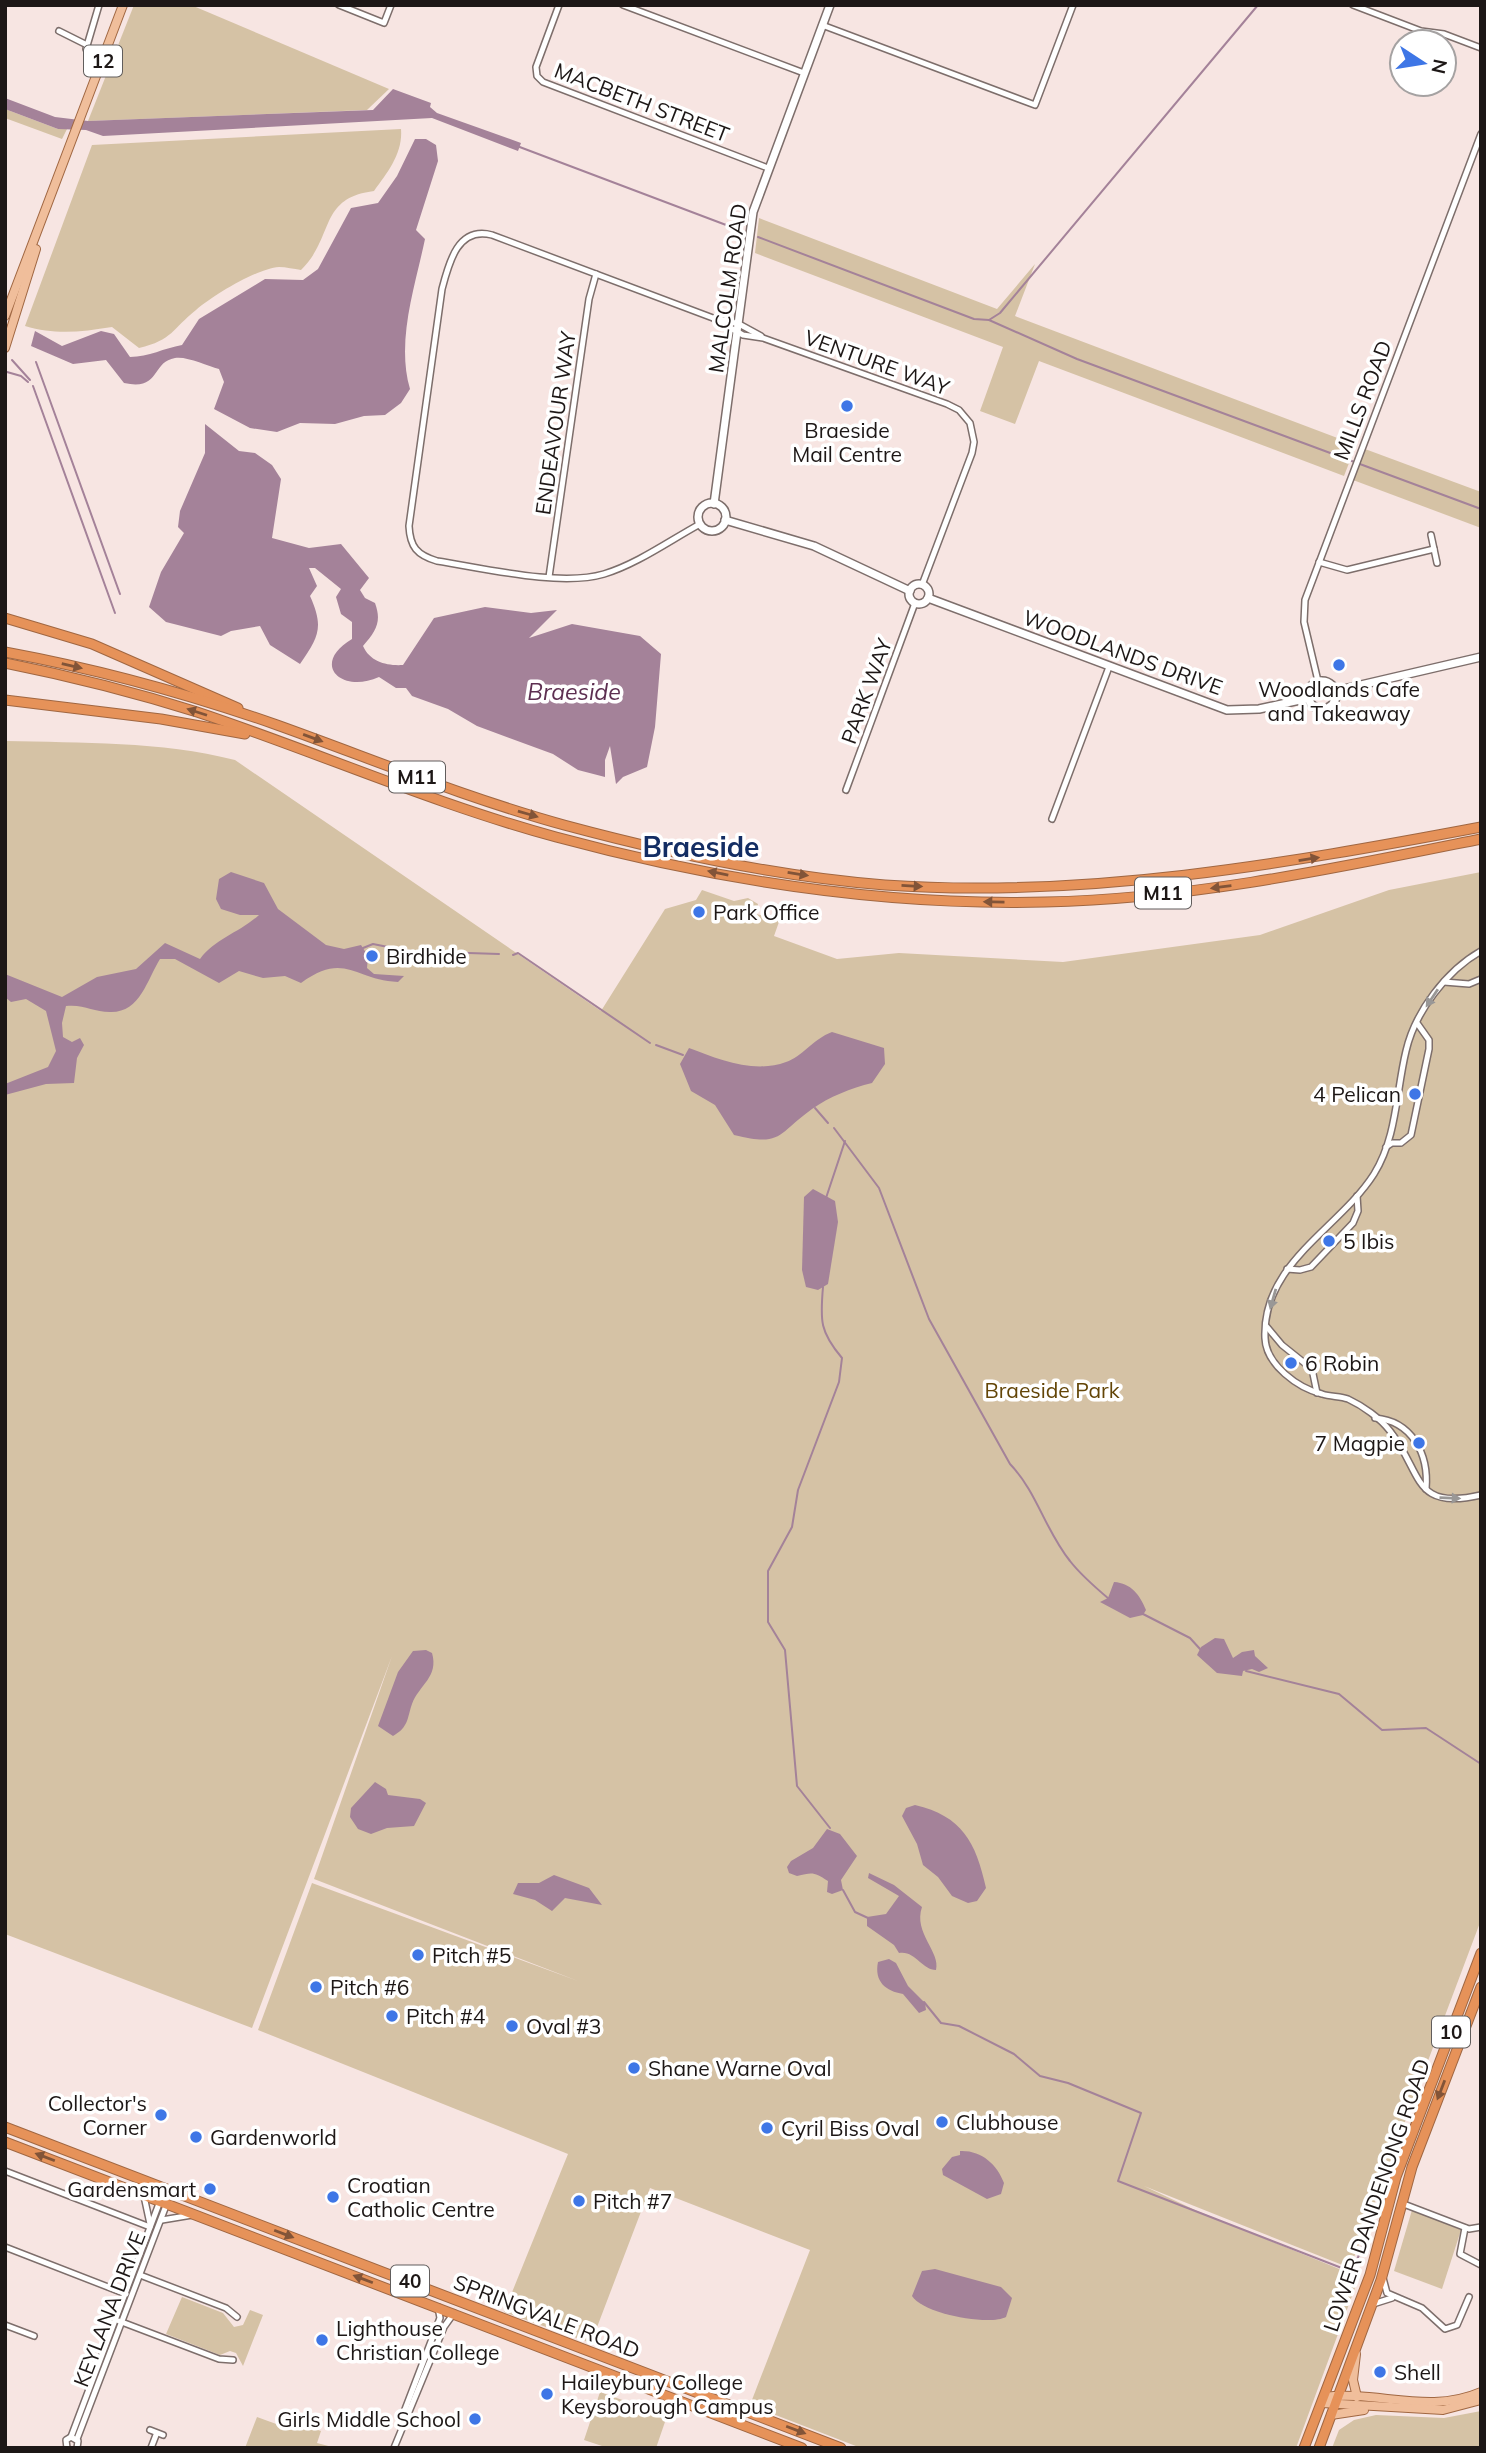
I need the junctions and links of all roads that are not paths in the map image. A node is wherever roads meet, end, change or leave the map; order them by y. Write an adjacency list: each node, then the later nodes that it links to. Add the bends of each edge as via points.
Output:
1 (99, 5): 13 (street)
2 (123, 5): 16 (main road, 12)
3 (339, 5): 4 (street, via 384,23)
4 (391, 5)
5 (559, 5): 19 (street, MACBETH STREET, via 536,67 543,82)
6 (623, 5): 17 (street)
7 (830, 5): 10 (street, MALCOLM ROAD)
8 (1073, 5): 10 (street, via 1035,105)
9 (1353, 5): 15 (street)
10 (822, 25): 17 (street, MALCOLM ROAD)
11 (59, 31): 12 (street)
12 (69, 35): 13 (street); 14 (street)
13 (89, 36): 14 (street)
14 (87, 45): 16 (street, via 88,56)
15 (1481, 48)
16 (101, 67): 20 (main road, 12)
17 (804, 73): 19 (street, MALCOLM ROAD)
18 (1481, 134): 30 (street, MILLS ROAD)
19 (768, 167): 23 (street, MALCOLM ROAD, via 751,220)
20 (46, 209): 22 (main road, 12); 24 (main road, 12)
21 (596, 274): 23 (street, VENTURE WAY); 32 (street, ENDEAVOUR WAY); 32 (street, VENTURE WAY, via 480,232 468,235 460,244 442,289 409,539 424,557 437,561)
22 (5, 316)
23 (738, 328): 25 (street, MALCOLM ROAD); 33 (street, VENTURE WAY, via 947,404 965,416 973,431 972,453)
24 (5, 348)
25 (714, 504): 26 (street, via 723,509); 27 (street, via 701,508)
26 (725, 520): 27 (street, via 715,531); 34 (street, via 814,546)
27 (700, 524): 32 (street, via 604,574)
28 (1431, 535): 29 (street)
29 (1434, 549): 30 (street, via 1347,570); 31 (street)
30 (1318, 562): 42 (street, MILLS ROAD, via 1305,600 1304,622)
31 (1437, 563)
32 (549, 577)
33 (922, 585): 34 (street); 35 (street)
34 (910, 590): 36 (street)
35 (928, 598): 36 (street); 41 (street, WOODLANDS DRIVE)
36 (915, 603): 48 (street, PARK WAY)
37 (5, 618): 46 (highway, via 92,644)
38 (5, 652): 46 (highway, M11, one-way to 46, via 104,674)
39 (1481, 657): 43 (street)
40 (5, 663): 47 (highway, M11, one-way to 40, via 128,692)
41 (1110, 667): 44 (street, WOODLANDS DRIVE, via 1227,710 1259,709); 49 (street)
42 (1318, 681): 43 (street, via 1330,683); 44 (street, via 1309,690)
43 (1335, 691): 44 (street, via 1333,704 1325,708 1313,705)
44 (1309, 698)
45 (5, 700): 47 (highway)
46 (273, 723): 50 (highway, M11, one-way to 50, via 475,798 564,825 667,849 840,879 947,887 1060,887 1252,868)
47 (268, 737): 53 (highway, M11, one-way to 47, via 1045,902 881,898 838,892 721,874 554,837)
48 (846, 790)
49 (1052, 819)
50 (1481, 826)
51 (1481, 839): 53 (highway, M11)
52 (1481, 845): 53 (highway)
53 (1253, 883)
54 (1481, 951): 56 (street)
55 (1481, 979): 56 (street, via 1469,984)
56 (1444, 982): 57 (street, one-way to 57)
57 (1417, 1023): 58 (street, via 1406,1048); 58 (street, via 1429,1040 1429,1049 1411,1135)
58 (1385, 1148): 59 (street, via 1374,1174)
59 (1357, 1196): 60 (street); 60 (street, via 1353,1223 1311,1267)
60 (1287, 1269): 61 (street, one-way to 61, via 1273,1296)
61 (1267, 1327): 62 (street, via 1312,1369); 62 (street, via 1270,1357 1283,1372)
62 (1317, 1393): 63 (street, via 1345,1398)
63 (1375, 1418): 64 (street, via 1400,1444); 64 (street, via 1399,1422 1410,1433 1426,1465)
64 (1426, 1489): 65 (street, one-way to 65, via 1435,1498)
65 (1481, 1495)
66 (1481, 1953): 98 (highway, LOWER DANDENONG ROAD / 10, via 1396,2177 1370,2275)
67 (1481, 1987): 74 (highway, LOWER DANDENONG ROAD / 10, one-way to 74)
68 (5, 2127): 71 (highway, SPRINGVALE ROAD / 40)
69 (5, 2142): 72 (highway, SPRINGVALE ROAD / 40, one-way to 69)
70 (5, 2171): 78 (street)
71 (168, 2189): 73 (highway, KEYLANA DRIVE); 113 (highway, SPRINGVALE ROAD / 40, one-way to 113)
72 (144, 2195): 73 (highway, SPRINGVALE ROAD / 40); 78 (street)
73 (164, 2202): 75 (highway, SPRINGVALE ROAD / 40); 76 (street, KEYLANA DRIVE); 78 (street, KEYLANA DRIVE)
74 (1401, 2203): 79 (street); 83 (highway, LOWER DANDENONG ROAD / 10)
75 (195, 2214): 76 (street); 88 (highway, SPRINGVALE ROAD / 40, one-way to 75)
76 (162, 2220): 82 (street, KEYLANA DRIVE)
77 (1480, 2226): 79 (street)
78 (150, 2227): 84 (street, KEYLANA DRIVE)
79 (1465, 2228): 81 (street, via 1459,2253)
80 (5, 2247): 84 (street)
81 (1481, 2265)
82 (141, 2275): 84 (street, KEYLANA DRIVE); 90 (street, via 226,2308)
83 (1382, 2277): 86 (street, via 1385,2290); 87 (highway, LOWER DANDENONG ROAD / 10)
84 (129, 2295): 91 (street, KEYLANA DRIVE)
85 (1469, 2297): 86 (street, via 1459,2323 1451,2329 1443,2328 1419,2306)
86 (1395, 2298): 87 (street)
87 (1373, 2304): 94 (highway, LOWER DANDENONG ROAD / 10)
88 (438, 2307): 89 (highway, SPRINGVALE ROAD / 40); 103 (street, via 439,2318)
89 (454, 2314): 103 (street, via 444,2327); 112 (highway, SPRINGVALE ROAD / 40)
90 (237, 2317)
91 (120, 2321): 95 (street); 107 (street, KEYLANA DRIVE)
92 (5, 2325): 93 (street)
93 (34, 2336)
94 (1357, 2347): 97 (main road, via 1353,2380); 99 (highway, LOWER DANDENONG ROAD / 10)
95 (233, 2360)
96 (1481, 2392): 97 (main road, via 1435,2403)
97 (1357, 2397): 99 (main road)
98 (1323, 2400): 99 (main road); 114 (highway, LOWER DANDENONG ROAD / 10)
99 (1336, 2400): 101 (main road); 102 (highway, LOWER DANDENONG ROAD / 10)
100 (1481, 2400): 101 (main road, via 1449,2410)
101 (1381, 2408): 102 (main road)
102 (1331, 2415): 115 (highway, LOWER DANDENONG ROAD / 10)
103 (402, 2426): 111 (street)
104 (150, 2430): 105 (street)
105 (156, 2435): 106 (street); 110 (street)
106 (163, 2435)
107 (76, 2442): 108 (street, KEYLANA DRIVE, via 66,2440); 109 (street)
108 (67, 2448)
109 (87, 2448)
110 (151, 2448)
111 (394, 2448)
112 (802, 2448)
113 (841, 2448)
114 (1304, 2448)
115 (1319, 2448)

